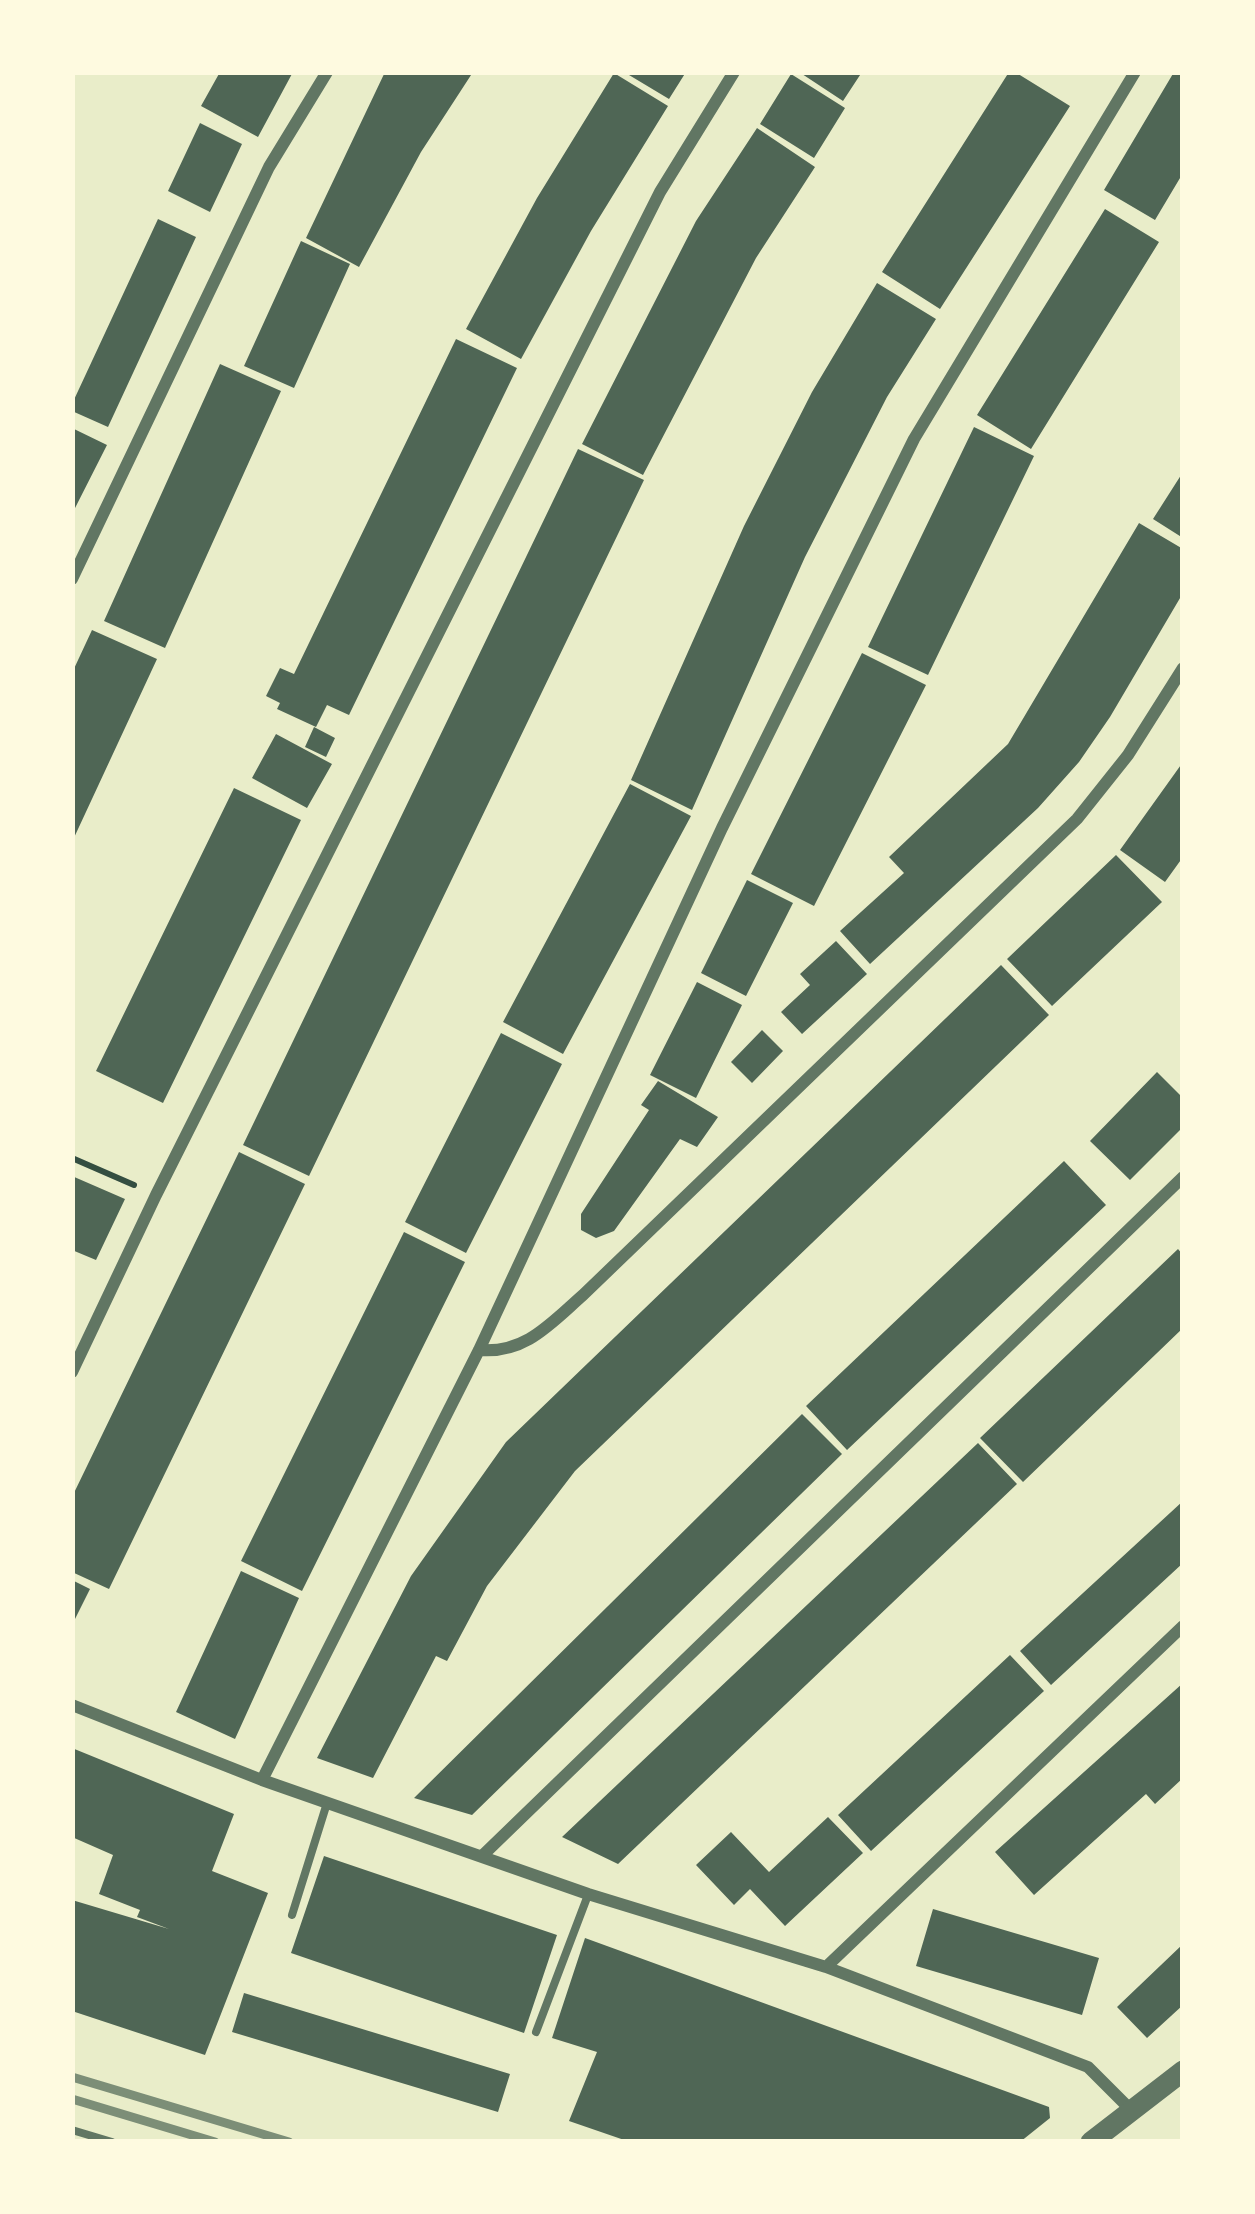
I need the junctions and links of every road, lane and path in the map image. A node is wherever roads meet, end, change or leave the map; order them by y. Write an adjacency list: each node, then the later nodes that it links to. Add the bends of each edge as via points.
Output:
1 (327, 72): 4 (street, via 268,166)
2 (734, 72): 8 (street, via 660,192)
3 (1135, 72): 9 (street, via 914,439)
4 (72, 579)
5 (1183, 668): 9 (street, via 1077,819 583,1295 528,1343)
6 (72, 1158): 8 (path)
7 (1183, 1177): 15 (street)
8 (156, 1195): 10 (street)
9 (478, 1350): 13 (street)
10 (72, 1372)
11 (1183, 1626): 18 (street)
12 (72, 1705): 13 (street)
13 (262, 1780): 14 (street)
14 (327, 1803): 15 (street); 17 (lane)
15 (482, 1856): 16 (street)
16 (588, 1894): 18 (street); 19 (lane)
17 (292, 1915)
18 (826, 1967): 21 (street, via 1088,2067)
19 (536, 2032)
20 (1183, 2072): 21 (street)
21 (1130, 2109): 24 (street)
22 (72, 2130): 23 (lane)
23 (112, 2142)
24 (1091, 2142)

